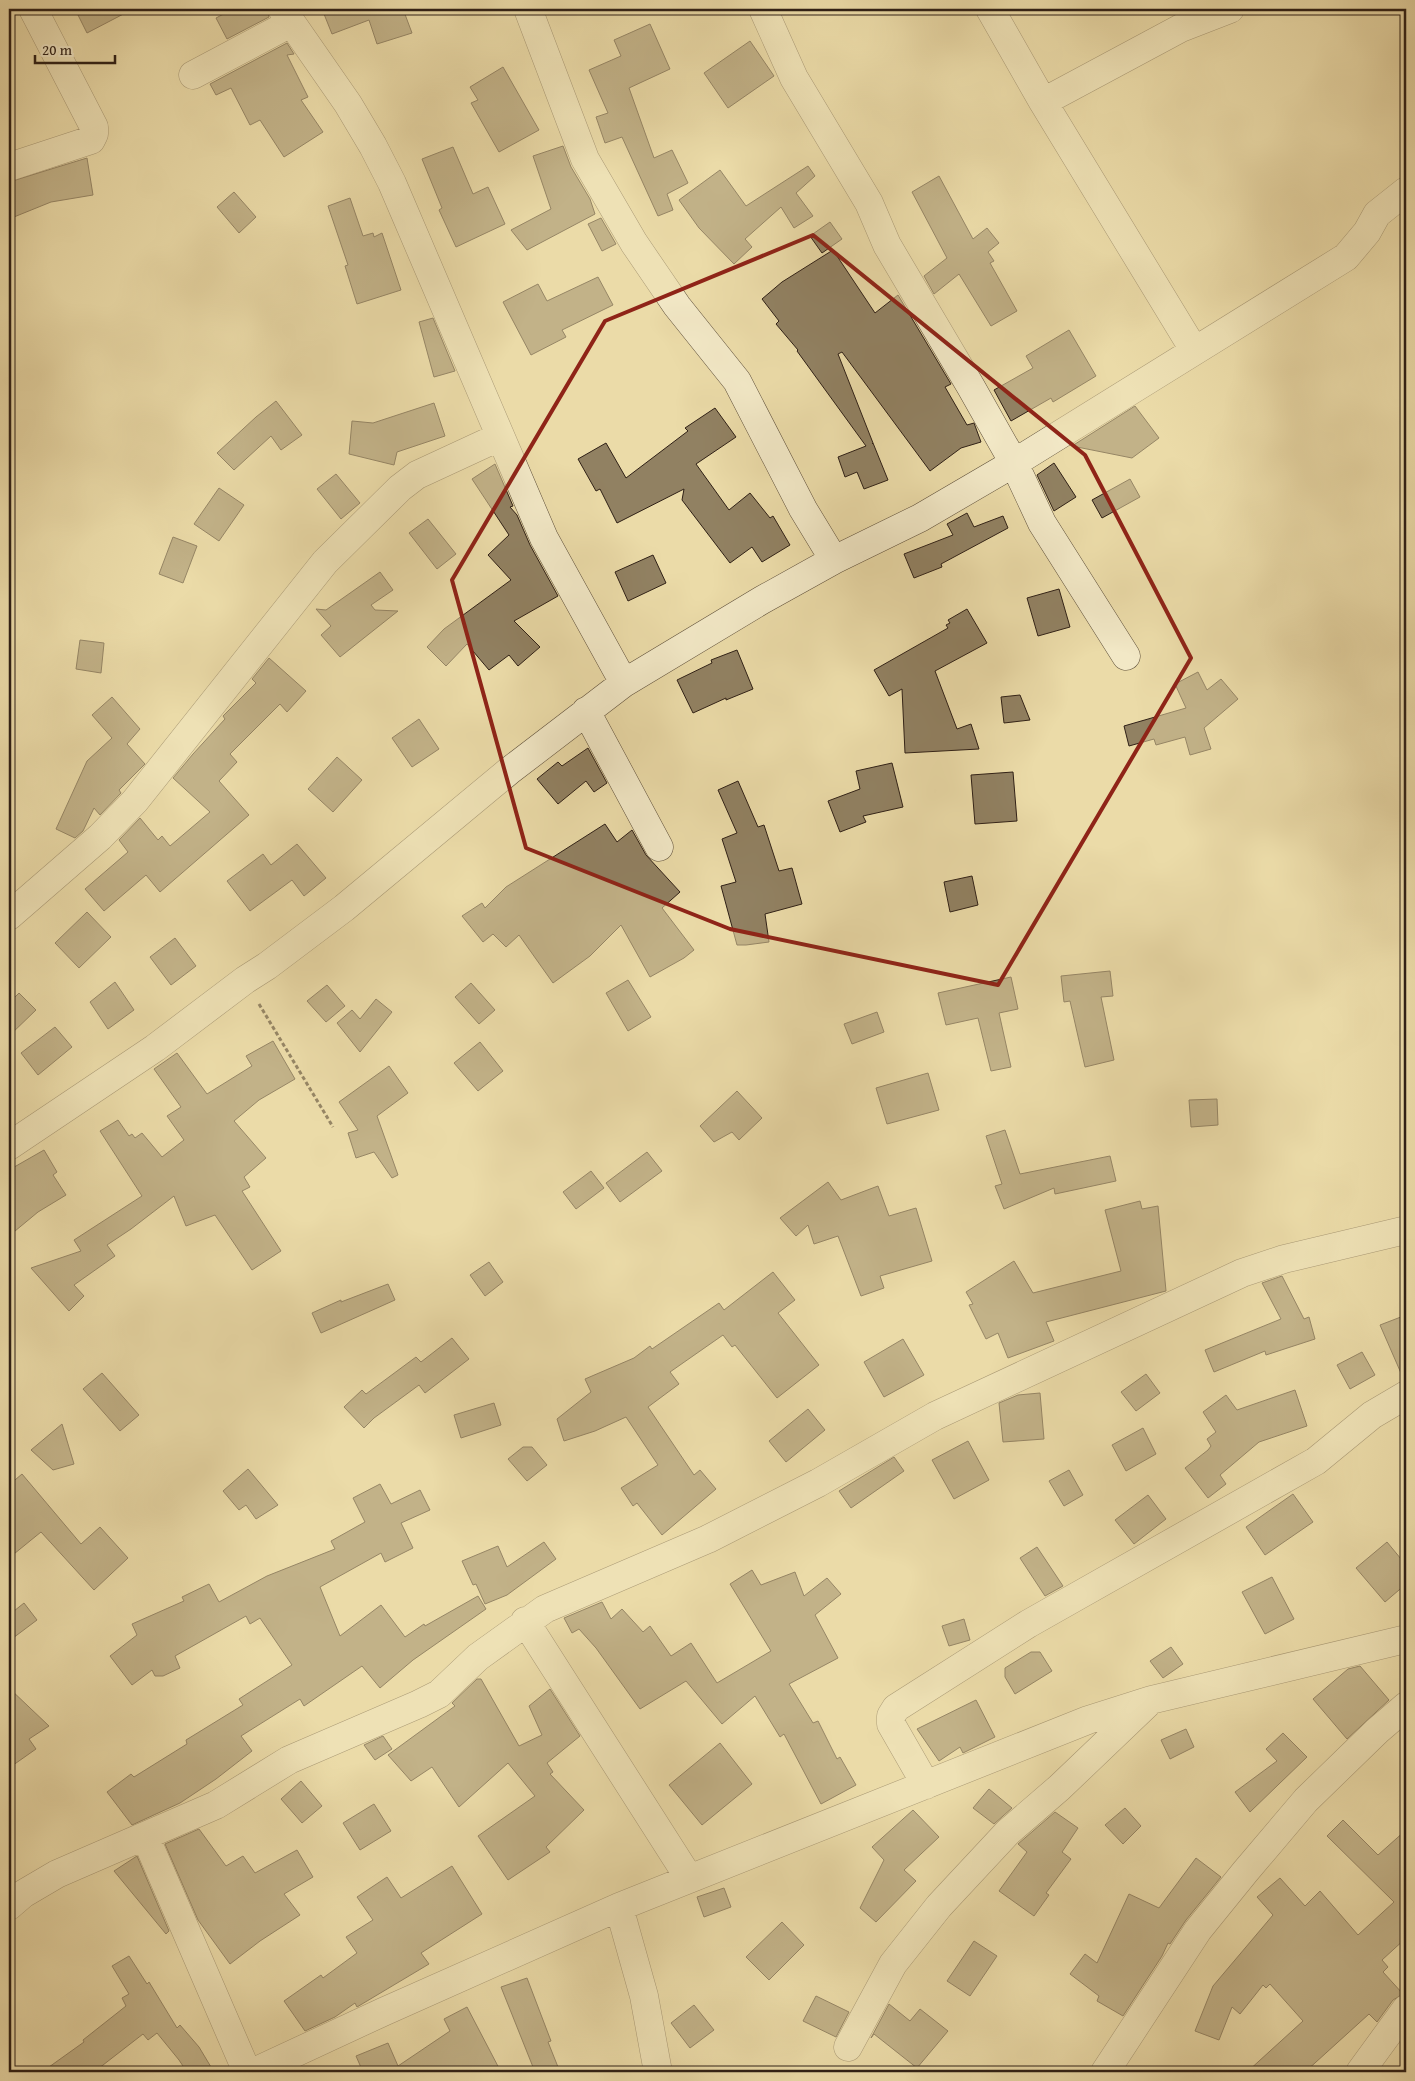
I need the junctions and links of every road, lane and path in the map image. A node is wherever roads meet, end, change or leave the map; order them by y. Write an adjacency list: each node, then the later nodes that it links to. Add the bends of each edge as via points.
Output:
1 (34, 9): 9 (street, via 94,127 94,134 91,140)
2 (528, 9): 14 (street, via 585,159 634,243 677,306 737,381 803,509)
3 (763, 9): 13 (street, via 794,78 869,203 887,244)
4 (990, 9): 8 (street)
5 (1230, 9): 8 (street, via 1181,28)
6 (287, 16): 7 (street); 12 (street, via 348,104 388,175)
7 (193, 75)
8 (1043, 102): 11 (street)
9 (9, 167)
10 (1406, 191): 11 (street, via 1377,214 1346,257)
11 (1194, 350): 13 (street)
12 (499, 437): 16 (street, via 544,538); 19 (street, via 417,475 400,488 326,562 135,801 100,837)
13 (1014, 463): 14 (street, via 920,518); 15 (street, via 1042,523)
14 (834, 560): 16 (street)
15 (1126, 656)
16 (624, 684): 17 (street)
17 (586, 711): 18 (street); 20 (street, via 344,908)
18 (659, 848)
19 (9, 916)
20 (244, 980): 21 (path); 22 (street, via 155,1048)
21 (333, 1127)
22 (9, 1146)
23 (1406, 1230): 25 (street, via 1284,1259 1242,1273 935,1416 818,1483 708,1539 578,1593)
24 (1406, 1395): 29 (street, via 1372,1415 1316,1461 1028,1624 896,1708 891,1724)
25 (526, 1621): 30 (street, via 478,1657 439,1694 289,1760 216,1806); 31 (street)
26 (1406, 1639): 27 (street)
27 (1151, 1700): 29 (street, via 1088,1720); 35 (street, via 1008,1832 939,1906 893,1964)
28 (1406, 1706): 39 (street, via 1306,1800 1245,1872 1198,1930)
29 (926, 1786): 31 (street)
30 (145, 1836): 32 (street, via 57,1874); 36 (street)
31 (689, 1878): 33 (street)
32 (9, 1906)
33 (618, 1908): 37 (street); 38 (street, via 644,1996)
34 (1406, 2009): 40 (street)
35 (848, 2047)
36 (247, 2072)
37 (254, 2072)
38 (658, 2072)
39 (1105, 2072)
40 (1360, 2072)

